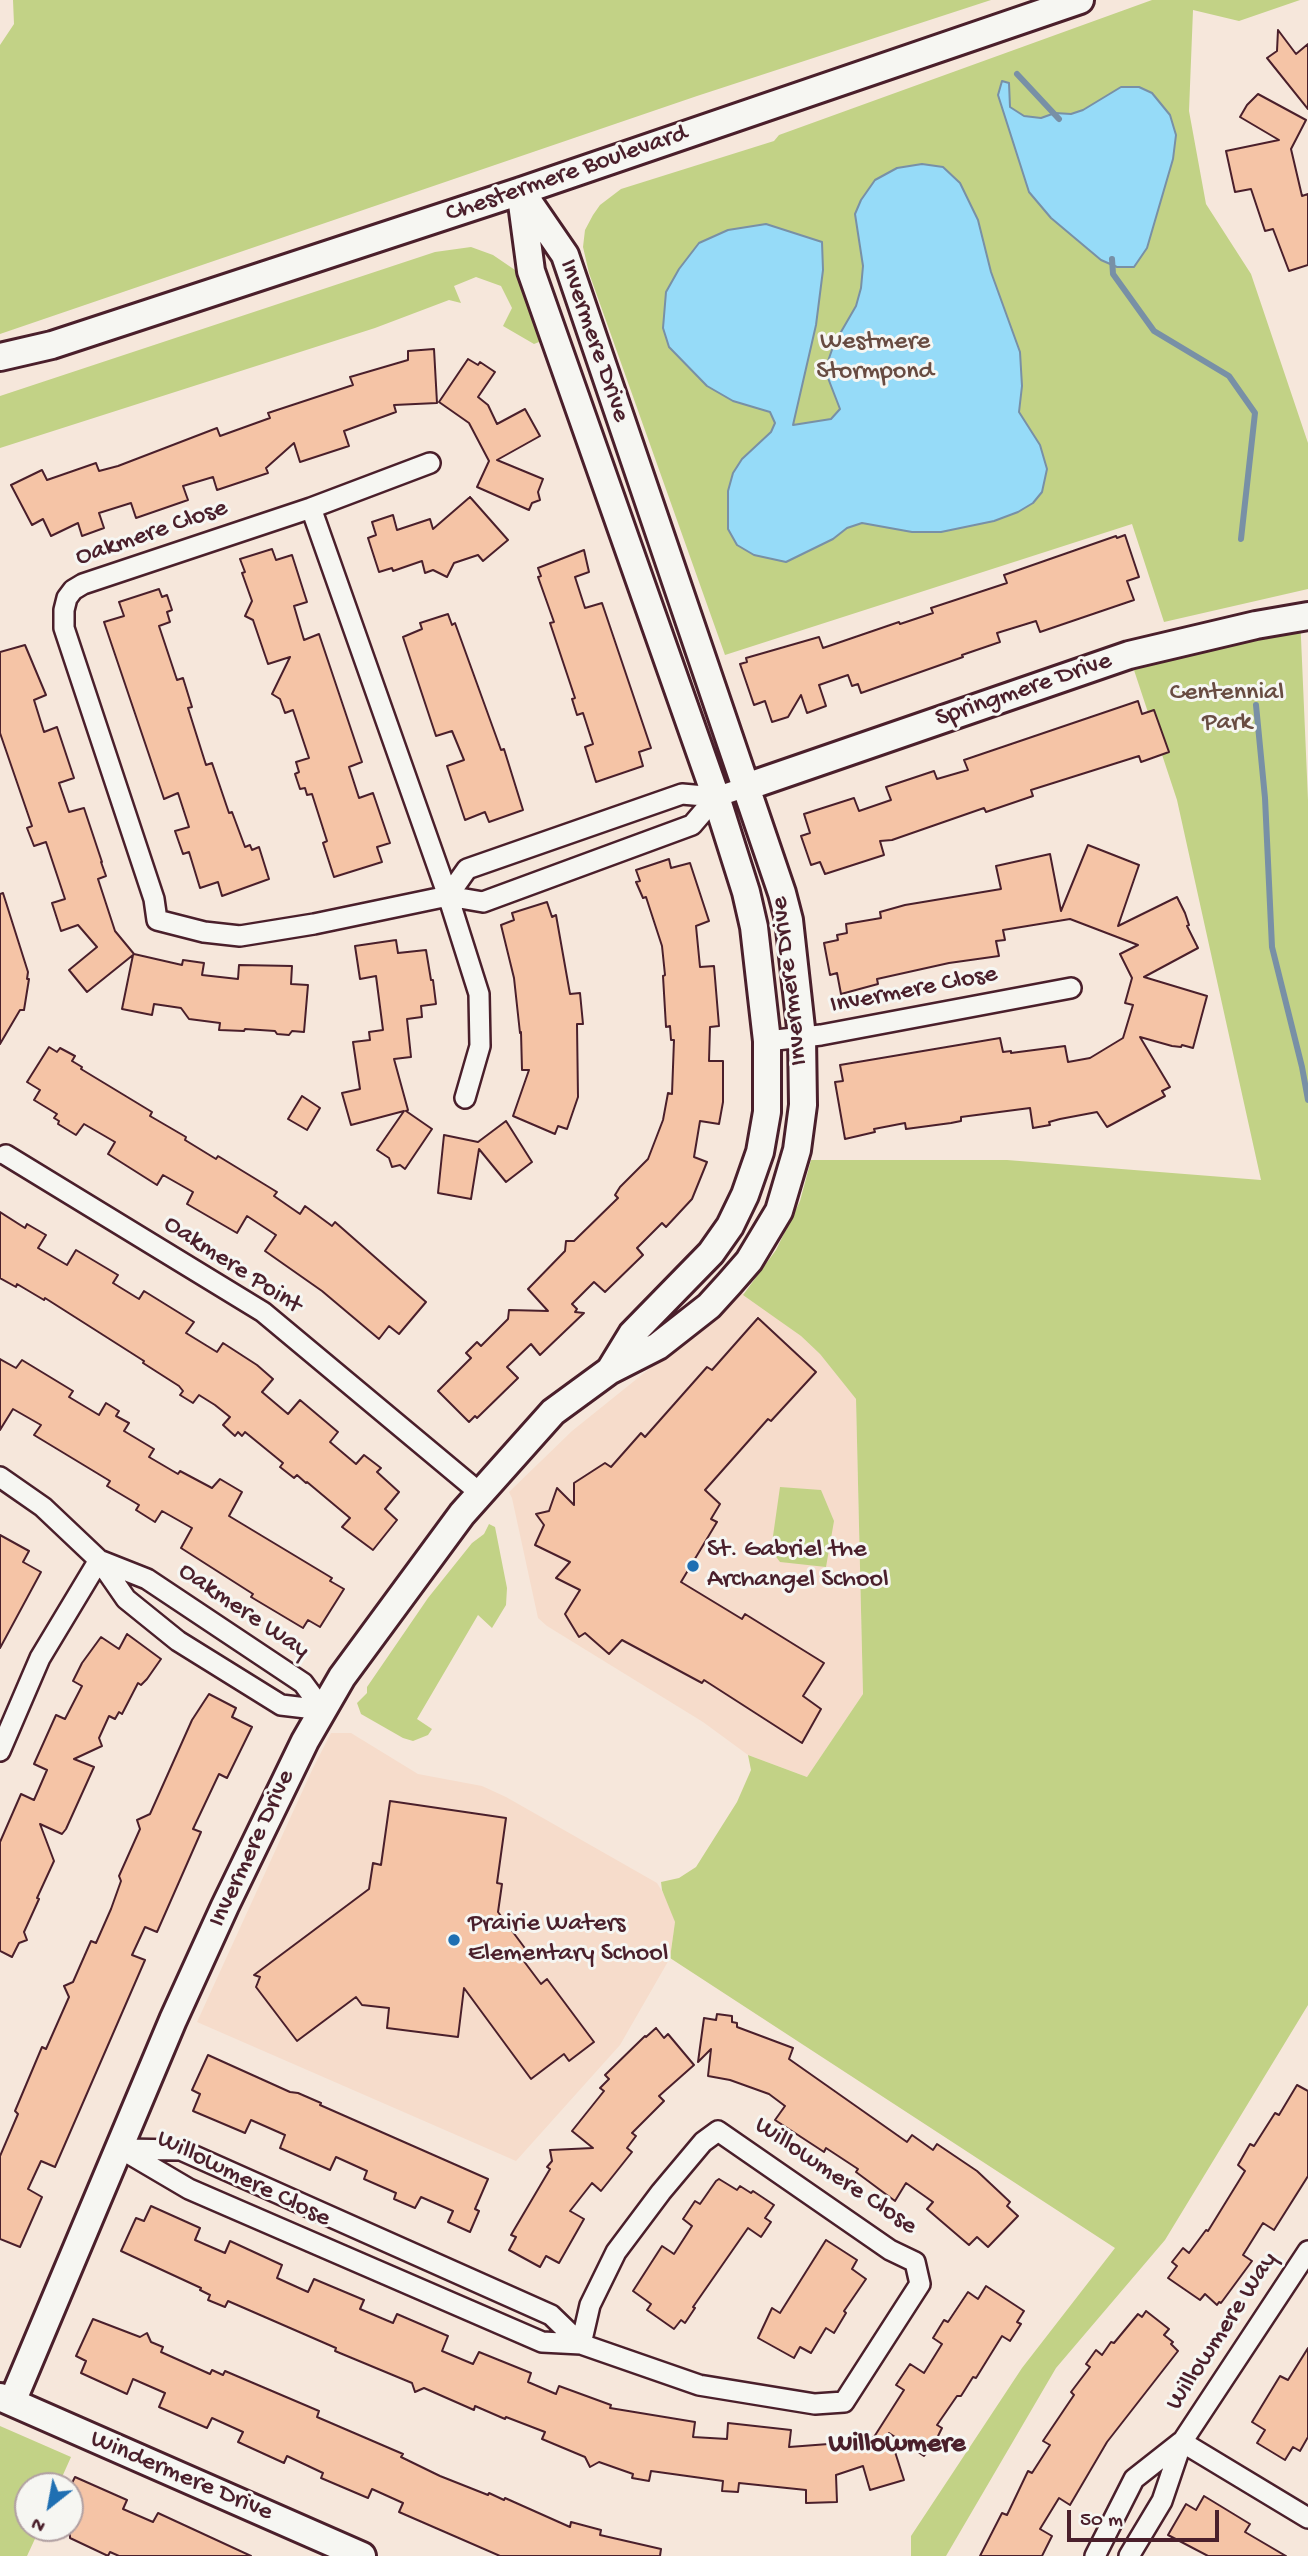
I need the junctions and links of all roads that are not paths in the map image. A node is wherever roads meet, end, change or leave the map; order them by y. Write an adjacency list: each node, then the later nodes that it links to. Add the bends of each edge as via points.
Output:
1 (1080, 0): 2 (street, Chestermere Boulevard)
2 (521, 191): 3 (street, Chestermere Boulevard); 9 (street, Invermere Drive, via 565,255); 10 (street, Invermere Drive, via 531,271)
3 (52, 345): 4 (street, Chestermere Boulevard); 5 (street, Chestermere Boulevard)
4 (0, 357)
5 (0, 370)
6 (430, 463): 7 (street)
7 (312, 508): 11 (street); 11 (street, Oakmere Close, via 83,584 68,597 64,628 154,899 157,920 240,936)
8 (1308, 616): 9 (street, Springmere Drive, via 1129,655)
9 (746, 788): 10 (street); 13 (street, Invermere Drive, via 789,920)
10 (716, 797): 11 (street, via 682,794 467,869); 11 (street, Oakmere Close, via 692,825 483,902); 14 (street, Invermere Drive, via 754,927)
11 (448, 896): 15 (street, via 479,994 480,1046)
12 (1071, 988): 13 (street, Invermere Close)
13 (802, 1037): 14 (street, Invermere Close); 17 (street, Invermere Drive, via 802,1116 779,1211 749,1261 709,1306 658,1346)
14 (767, 1041): 17 (street, Invermere Drive, via 767,1112 745,1195 711,1252 632,1334)
15 (465, 1098)
16 (6, 1155): 19 (street, Oakmere Point, via 263,1312)
17 (609, 1371): 19 (street, Invermere Drive, via 553,1412)
18 (0, 1477): 20 (street, Oakmere Way, via 43,1507)
19 (480, 1493): 21 (street, Invermere Drive, via 403,1591)
20 (99, 1560): 21 (street, Oakmere Way, via 146,1578 303,1683); 21 (street, Oakmere Way, via 127,1599 178,1641 281,1705); 22 (street, via 40,1658)
21 (323, 1710): 23 (street, Invermere Drive, via 225,1906)
22 (0, 1751)
23 (121, 2149): 25 (street, Willowmere Close, via 189,2189 487,2320 542,2342); 25 (street, Willowmere Close, via 181,2150 551,2315); 26 (street, Invermere Drive)
24 (1308, 2251): 27 (street, Willowmere Way)
25 (581, 2344): 25 (street, Willowmere Close, via 699,2385 814,2404 844,2402 920,2284 915,2262 890,2250 718,2131 703,2142 616,2252 590,2305)
26 (6, 2399): 29 (street, Windermere Drive)
27 (1182, 2442): 28 (street, Willowmere Way); 30 (street, Willowmere Way, via 1134,2480); 31 (street, Willowmere Way, via 1162,2501)
28 (1308, 2518)
29 (362, 2556)
30 (1094, 2556)
31 (1129, 2556)

